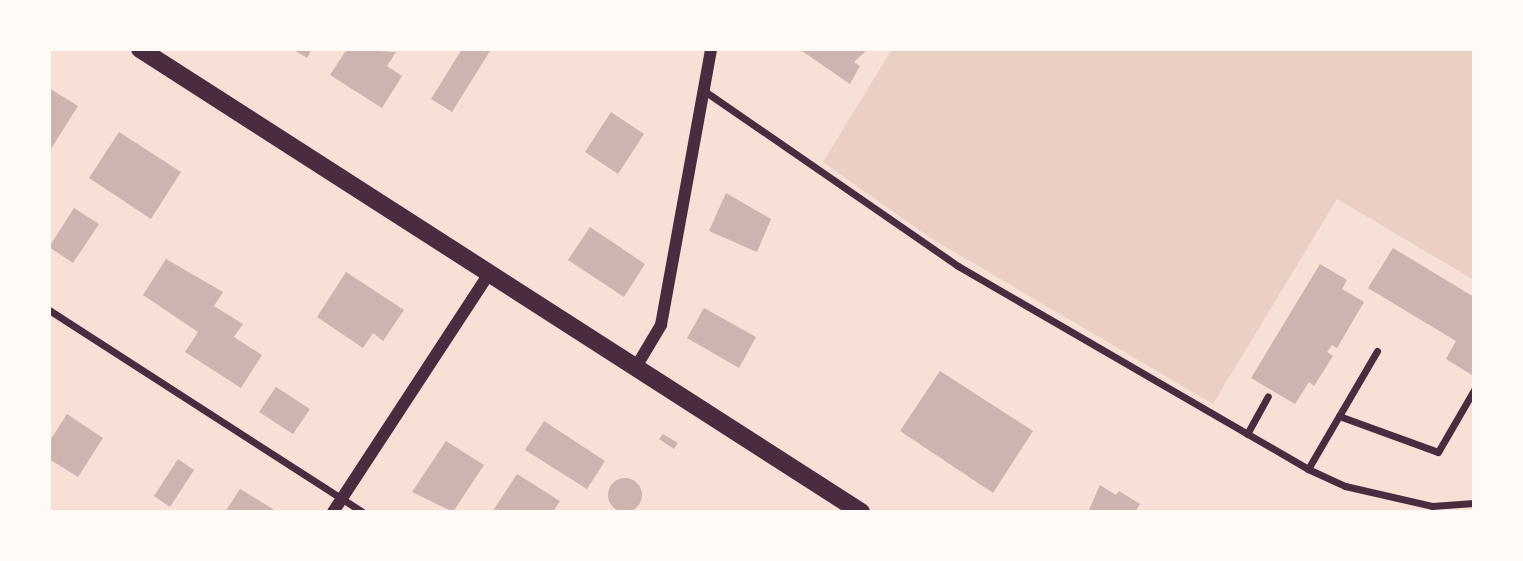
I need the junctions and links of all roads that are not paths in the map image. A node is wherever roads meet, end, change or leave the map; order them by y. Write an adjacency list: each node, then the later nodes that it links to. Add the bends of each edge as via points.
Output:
1 (141, 49): 4 (main road)
2 (711, 49): 3 (street)
3 (703, 90): 7 (street, via 661,325); 11 (street, via 958,266)
4 (490, 272): 7 (main road); 13 (street)
5 (49, 310): 13 (street)
6 (1377, 351): 10 (street)
7 (636, 367): 17 (main road)
8 (1474, 390): 10 (street, via 1438,452)
9 (1268, 396): 11 (street)
10 (1339, 416): 12 (street)
11 (1247, 434): 12 (street)
12 (1308, 469): 14 (street, via 1345,486 1433,506)
13 (342, 499): 15 (street); 16 (street)
14 (1474, 503)
15 (333, 512)
16 (363, 512)
17 (861, 512)

